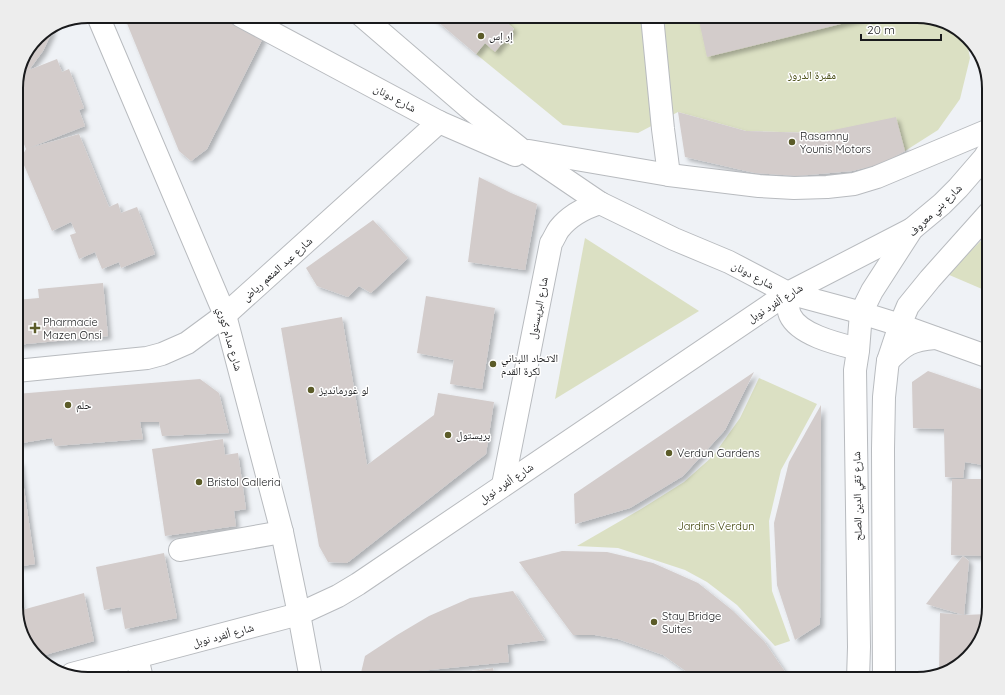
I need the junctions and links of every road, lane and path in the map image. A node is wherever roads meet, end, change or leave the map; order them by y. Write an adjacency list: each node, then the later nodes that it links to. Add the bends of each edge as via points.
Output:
1 (101, 23): 16 (street, شارع مدام كوري)
2 (254, 23): 5 (street, شارع دونان)
3 (370, 23): 7 (street, شارع دونان)
4 (653, 23): 10 (street)
5 (439, 122): 9 (street, شارع دونان); 16 (street, شارع عبد المنعم رياض)
6 (982, 133): 10 (street, via 854,184 794,188)
7 (522, 150): 9 (street, شارع دونان); 10 (street)
8 (982, 160): 13 (street, شارع بني معروف, via 942,204)
9 (553, 171): 11 (street, شارع دونان)
10 (669, 175)
11 (600, 203): 14 (street, شارع دونان, via 729,262); 23 (street, شارع البريستول, via 585,208 571,217 559,229 551,243)
12 (982, 221): 17 (street, via 908,306)
13 (912, 229): 14 (street, شارع ألفرد نوبل); 15 (street, شارع بني معروف, via 872,291)
14 (788, 293): 15 (street, شارع دونان); 19 (street, via 790,316 803,329 821,339); 23 (street, شارع ألفرد نوبل)
15 (861, 313): 17 (street, شارع دونان); 19 (street, شارع تقي الدين الصلح)
16 (225, 315): 22 (street, شارع عبد المنعم رياض, via 187,343 162,354 147,358); 24 (street, شارع مدام كوري)
17 (900, 325): 18 (street, شارع دونان); 21 (street)
18 (935, 338): 20 (street, شارع دونان); 21 (street, via 916,340)
19 (858, 349): 31 (street, شارع تقي الدين الصلح, via 855,377)
20 (982, 355)
21 (888, 360): 32 (street, via 883,448)
22 (23, 369)
23 (503, 485): 26 (street, شارع ألفرد نوبل, via 358,584)
24 (282, 532): 25 (street); 26 (street, شارع مدام كوري)
25 (180, 550)
26 (299, 614): 27 (street, شارع ألفرد نوبل); 30 (street, شارع مدام كوري)
27 (137, 657): 28 (street, شارع ألفرد نوبل); 29 (street)
28 (82, 671)
29 (140, 672)
30 (311, 672)
31 (858, 672)
32 (884, 672)

